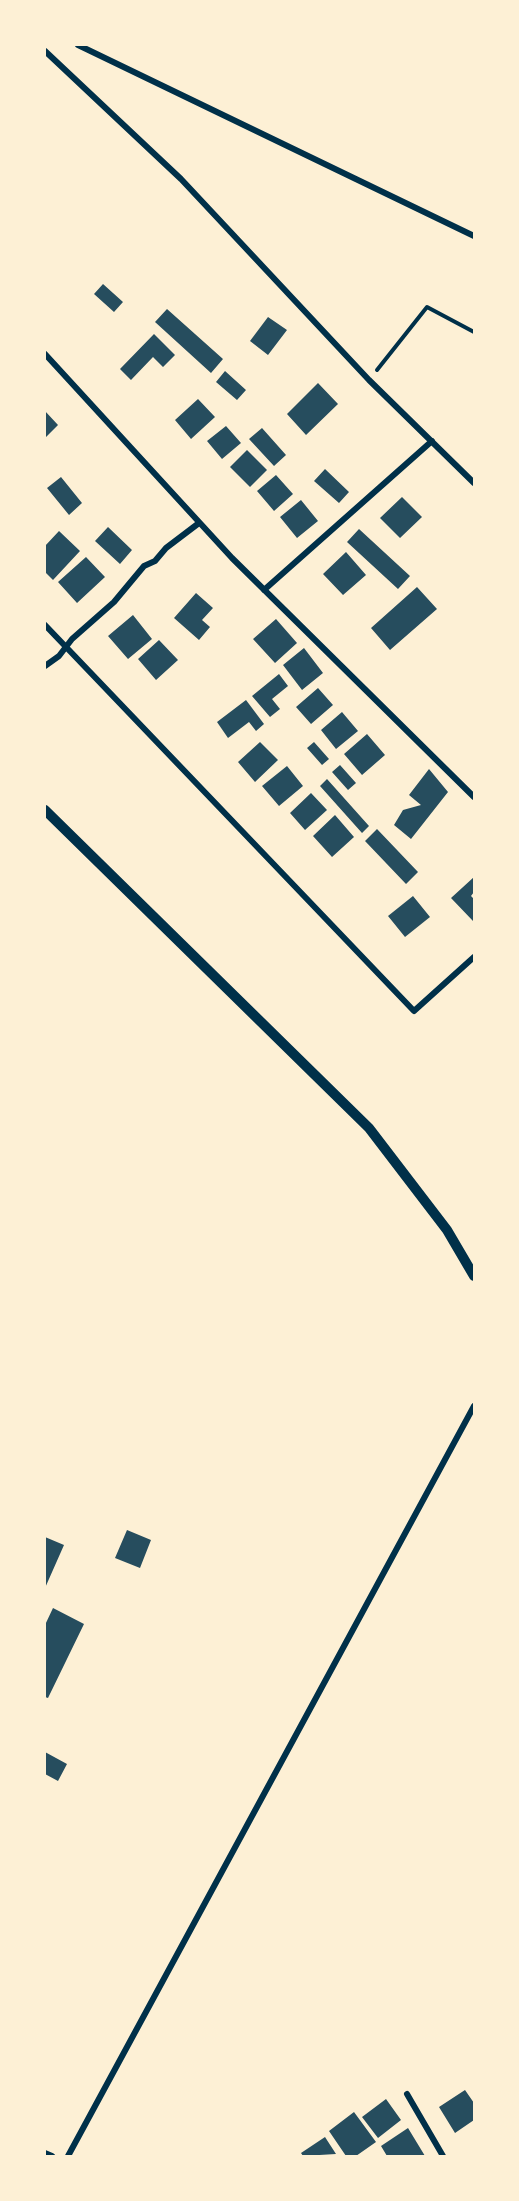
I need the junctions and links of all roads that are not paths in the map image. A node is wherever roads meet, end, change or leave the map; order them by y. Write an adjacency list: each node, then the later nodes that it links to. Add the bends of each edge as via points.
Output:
1 (78, 45): 3 (street)
2 (45, 51): 5 (street, via 181,179 369,380)
3 (474, 236)
4 (45, 354): 7 (street)
5 (432, 441): 6 (street); 8 (street)
6 (474, 483)
7 (199, 523): 8 (street); 10 (street, via 144,566 114,602)
8 (264, 591): 12 (street)
9 (45, 625): 10 (street)
10 (66, 647): 11 (street); 14 (street, via 414,1011)
11 (45, 666)
12 (474, 797)
13 (45, 810): 15 (street, via 369,1128 447,1230)
14 (474, 957)
15 (474, 1276)
16 (474, 1406): 20 (street)
17 (406, 2094): 21 (street)
18 (45, 2153): 19 (street)
19 (52, 2156)
20 (68, 2156)
21 (443, 2156)

